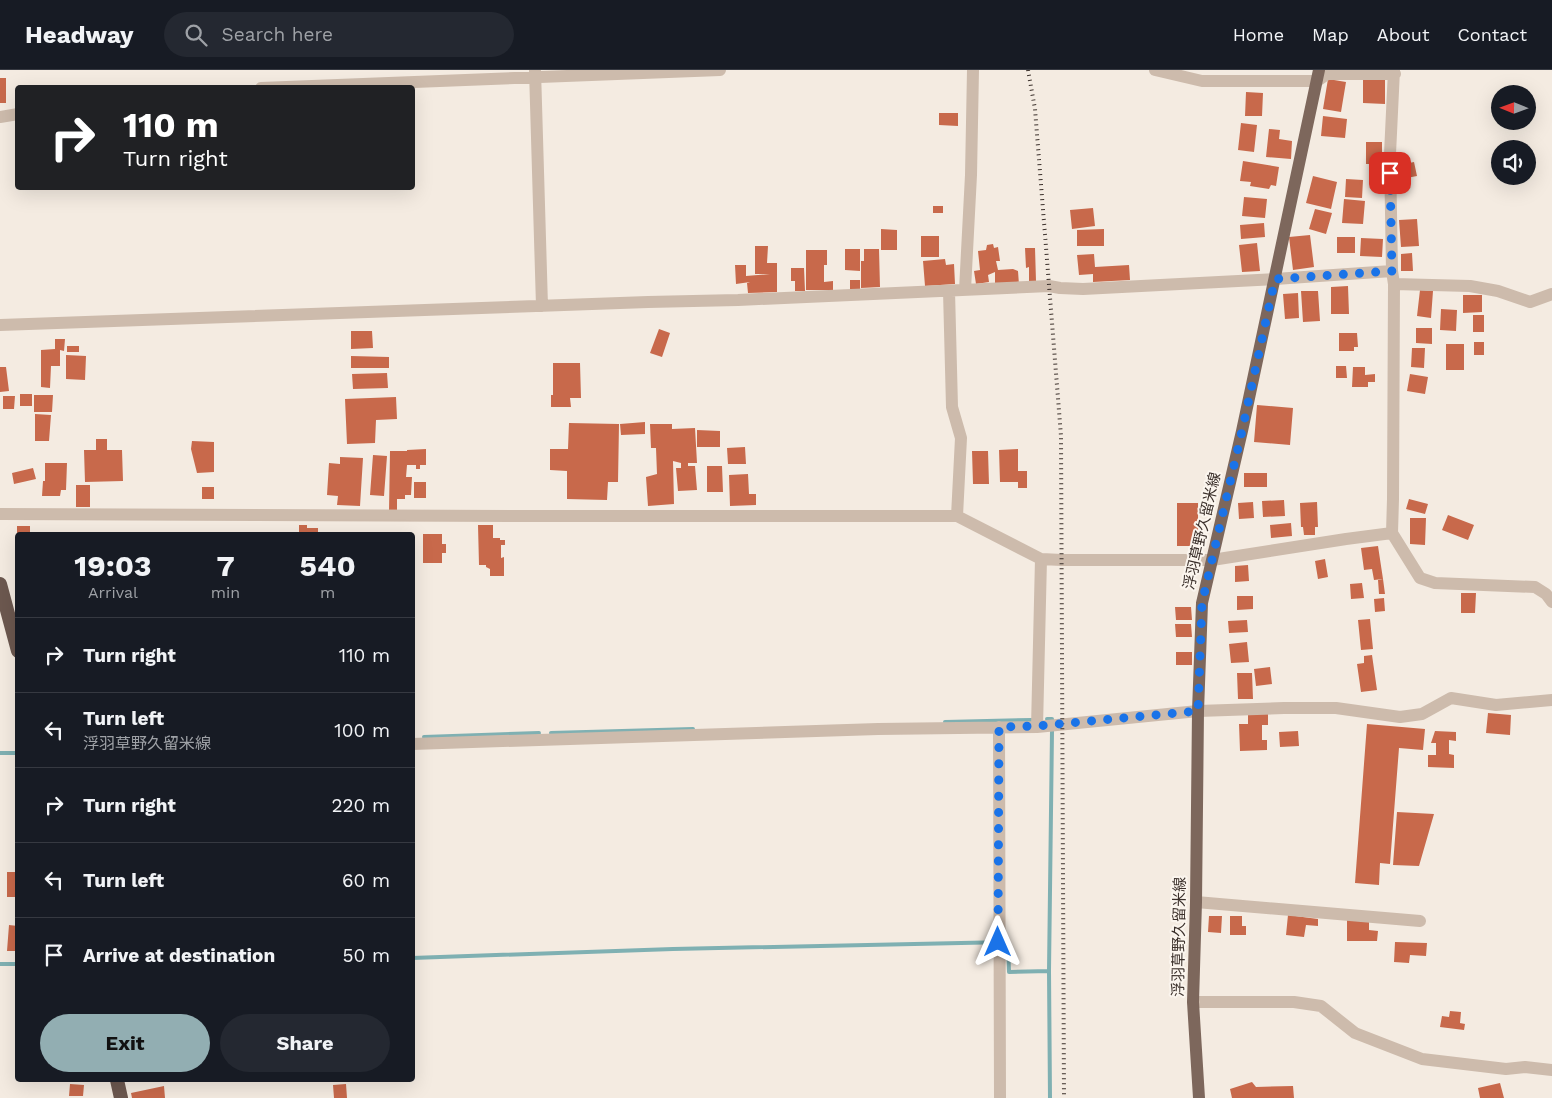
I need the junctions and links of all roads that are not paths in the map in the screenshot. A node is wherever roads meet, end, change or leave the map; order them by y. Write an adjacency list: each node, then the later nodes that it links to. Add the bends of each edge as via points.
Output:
1 (720, 70): 5 (street)
2 (973, 70): 13 (street)
3 (1155, 70): 6 (street, via 1202,81)
4 (1394, 72): 6 (street); 10 (street, via 1390,154)
5 (535, 74): 7 (street); 16 (street)
6 (1318, 75): 11 (main road, 浮羽草野久留米線)
7 (320, 85)
8 (15, 115): 9 (street)
9 (0, 118)
10 (1392, 271): 11 (street); 12 (street)
11 (1275, 279): 13 (street, via 1083,289 1049,286); 22 (main road, 浮羽草野久留米線)
12 (1394, 284): 15 (street, via 1470,286 1498,290 1530,302); 20 (street)
13 (965, 290): 14 (street)
14 (949, 291): 16 (street); 19 (street, via 952,407 961,438)
15 (1552, 294)
16 (542, 306): 17 (street)
17 (0, 325)
18 (0, 514): 19 (street)
19 (957, 516): 21 (street)
20 (1392, 533): 22 (street); 24 (street, via 1420,578 1435,583 1535,587)
21 (1040, 559): 22 (street); 28 (street)
22 (1212, 560): 27 (main road, 浮羽草野久留米線, via 1202,603)
23 (0, 584): 25 (highway)
24 (1552, 602)
25 (15, 640)
26 (1552, 700): 27 (street, via 1496,706 1451,698 1422,714 1400,717 1336,708)
27 (1198, 711): 28 (street); 31 (main road, 浮羽草野久留米線)
28 (1037, 726): 29 (street)
29 (999, 727): 30 (street); 37 (street)
30 (415, 744)
31 (1196, 902): 32 (street); 33 (main road, 浮羽草野久留米線)
32 (1420, 921)
33 (1193, 1002): 34 (street, via 1294,1002 1321,1006 1355,1033 1422,1059 1506,1070 1525,1067); 38 (main road, 浮羽草野久留米線)
34 (1552, 1070)
35 (117, 1082): 36 (highway)
36 (121, 1098)
37 (1000, 1098)
38 (1199, 1098)

